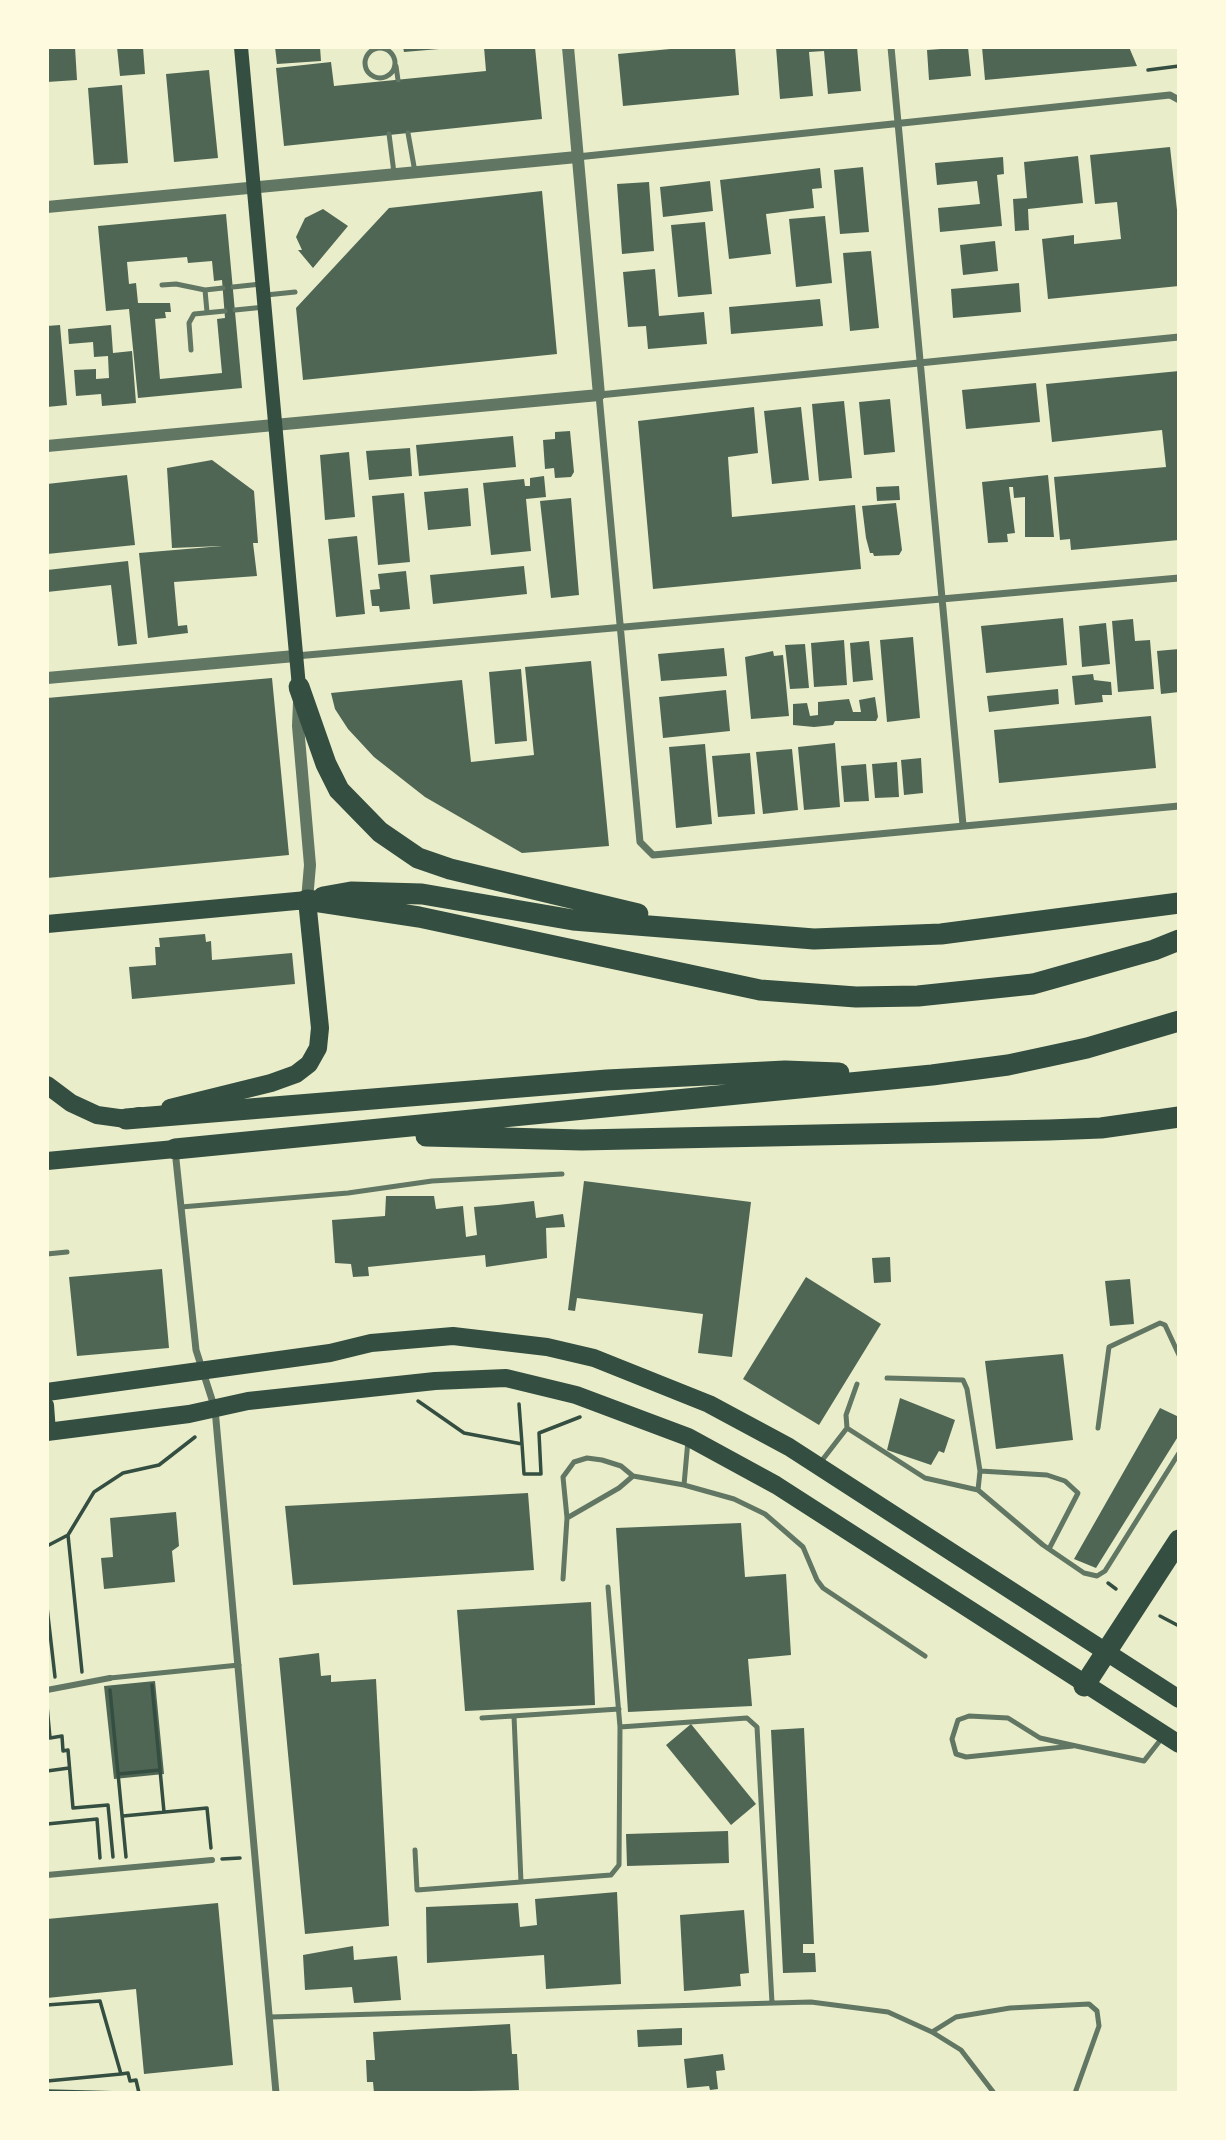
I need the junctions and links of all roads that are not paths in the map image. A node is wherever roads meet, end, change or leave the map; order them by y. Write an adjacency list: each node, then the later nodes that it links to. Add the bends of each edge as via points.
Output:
1 (241, 47): 13 (main road)
2 (568, 47): 10 (street)
3 (891, 47): 7 (street)
4 (395, 60): 4 (lane, via 386,49 371,51 365,63 377,80 390,74); 5 (lane)
5 (398, 80)
6 (1179, 100): 7 (street, via 1170,95)
7 (899, 124): 10 (street); 26 (street)
8 (408, 133): 11 (lane)
9 (389, 134): 12 (lane)
10 (577, 157): 11 (street); 27 (street)
11 (415, 172): 12 (street)
12 (394, 175): 13 (street)
13 (253, 187): 14 (street); 20 (main road)
14 (47, 207)
15 (162, 285): 18 (lane)
16 (233, 287): 20 (lane)
17 (223, 288): 18 (lane)
18 (205, 290): 23 (lane)
19 (295, 292): 20 (lane)
20 (263, 295): 21 (lane); 28 (main road)
21 (235, 310)
22 (225, 311): 23 (lane)
23 (207, 312): 25 (lane, via 194,314 189,323)
24 (1179, 337): 26 (street)
25 (191, 350)
26 (920, 363): 27 (street); 31 (street)
27 (599, 395): 28 (street); 32 (street)
28 (276, 424): 29 (street); 33 (main road)
29 (47, 446)
30 (1179, 578): 31 (street)
31 (942, 599): 32 (street); 37 (street)
32 (620, 627): 33 (street); 37 (street, via 640,842 653,855)
33 (295, 656): 34 (street); 35 (main road)
34 (47, 678)
35 (299, 687): 38 (street, via 310,865); 41 (highway, via 339,790 380,832 418,858)
36 (1179, 806): 37 (street)
37 (963, 825)
38 (307, 901): 40 (main road); 41 (highway, via 351,892 422,894 573,920); 42 (highway, via 419,917 760,990 856,997 918,996 1033,984); 47 (main road, via 320,1028 318,1048 309,1064 271,1083)
39 (1179, 903): 41 (highway, via 942,934 814,939)
40 (47, 924)
41 (706, 930)
42 (1179, 940)
43 (1179, 1021): 44 (highway, via 1087,1048)
44 (932, 1075): 47 (highway, via 785,1071 607,1080); 48 (highway)
45 (47, 1085): 47 (main road, via 97,1115)
46 (1179, 1117): 48 (highway, via 1088,1129 582,1140)
47 (126, 1119)
48 (331, 1134): 49 (highway)
49 (175, 1149): 50 (main road); 52 (street)
50 (47, 1161)
51 (562, 1174): 52 (lane, via 432,1181)
52 (181, 1207): 56 (street, via 196,1350)
53 (68, 1252): 54 (lane)
54 (47, 1254)
55 (1179, 1354): 63 (lane, via 1160,1323 1109,1347)
56 (204, 1371): 59 (main road); 61 (street); 67 (main road, via 371,1343 453,1336 547,1348 594,1358 709,1404)
57 (887, 1378): 68 (lane, via 963,1380)
58 (857, 1384): 62 (lane, via 846,1415)
59 (47, 1392)
60 (47, 1405): 64 (main road)
61 (215, 1409): 64 (main road); 65 (main road, via 364,1387 506,1378 576,1395); 79 (street)
62 (847, 1428): 67 (lane); 71 (lane, via 925,1478)
63 (1098, 1428)
64 (48, 1432)
65 (688, 1437): 70 (lane); 81 (main road, via 788,1492)
66 (1179, 1453): 74 (lane, via 1105,1571 1097,1576 1084,1573)
67 (818, 1466): 77 (main road)
68 (980, 1471): 71 (lane); 74 (lane, via 1047,1475 1065,1481 1077,1493)
69 (632, 1476): 70 (lane); 72 (lane); 72 (lane, via 621,1466 602,1460 574,1462 563,1477)
70 (684, 1485): 78 (lane, via 734,1499 765,1514 803,1547 823,1588)
71 (978, 1490): 74 (lane)
72 (567, 1518): 75 (lane)
73 (1179, 1540): 77 (highway)
74 (1049, 1549)
75 (563, 1579)
76 (608, 1587): 84 (lane)
77 (1106, 1654): 81 (highway); 83 (main road)
78 (925, 1656)
79 (239, 1665): 80 (lane); 95 (street)
80 (110, 1678): 82 (street)
81 (1084, 1686): 88 (main road)
82 (47, 1690)
83 (1179, 1699)
84 (619, 1709): 85 (lane); 87 (lane)
85 (514, 1716): 86 (lane); 93 (lane)
86 (482, 1718)
87 (620, 1727): 93 (lane, via 618,1865 611,1875); 94 (lane, via 747,1718 757,1727)
88 (1171, 1740): 89 (lane, via 1144,1761)
89 (1073, 1746): 89 (lane, via 1040,1738 1008,1718 969,1716 958,1720 952,1739 956,1755 966,1757)
90 (415, 1850): 93 (lane, via 417,1890)
91 (212, 1860): 92 (street)
92 (47, 1875)
93 (521, 1882)
94 (772, 2003): 95 (lane); 96 (lane, via 811,2002 888,2012)
95 (270, 2017): 97 (street)
96 (932, 2032): 98 (lane, via 961,2050); 99 (lane, via 956,2017 1010,2008 1089,2004 1097,2011 1099,2026)
97 (276, 2093)
98 (994, 2093)
99 (1075, 2093)

